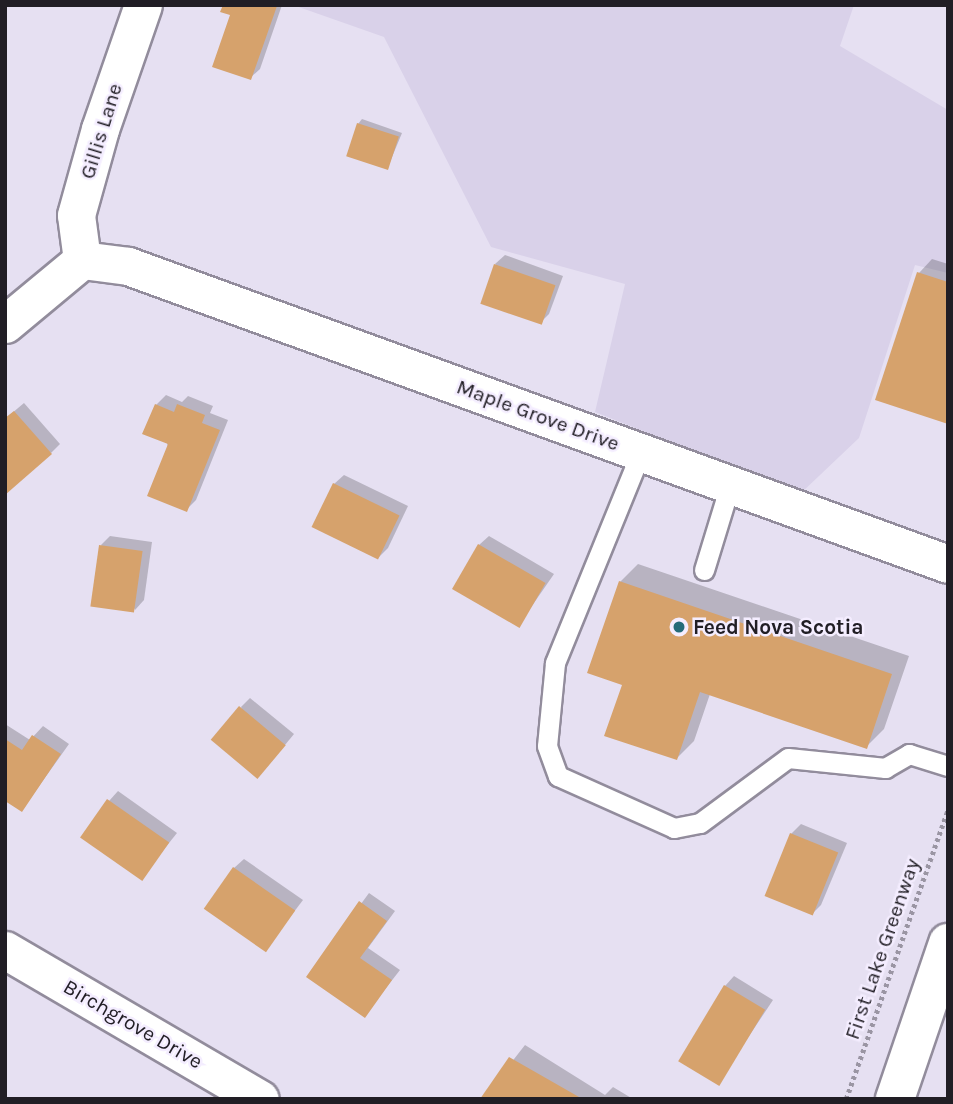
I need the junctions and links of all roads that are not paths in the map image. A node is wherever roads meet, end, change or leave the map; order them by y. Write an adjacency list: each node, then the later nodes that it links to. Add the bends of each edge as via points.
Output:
1 (143, 5): 2 (street, Gillis Lane, via 76,215)
2 (82, 260): 3 (street); 4 (street, Maple Grove Drive, via 128,266)
3 (5, 324)
4 (642, 452): 5 (street, Maple Grove Drive); 8 (lane, via 555,663 547,746 558,776 674,828 700,823 788,758 885,768 909,754)
5 (730, 485): 6 (street, Maple Grove Drive); 7 (lane)
6 (948, 564)
7 (704, 569)
8 (948, 766)
9 (948, 943): 12 (main road)
10 (5, 950): 11 (street, Birchgrove Drive)
11 (260, 1099)
12 (895, 1099)

